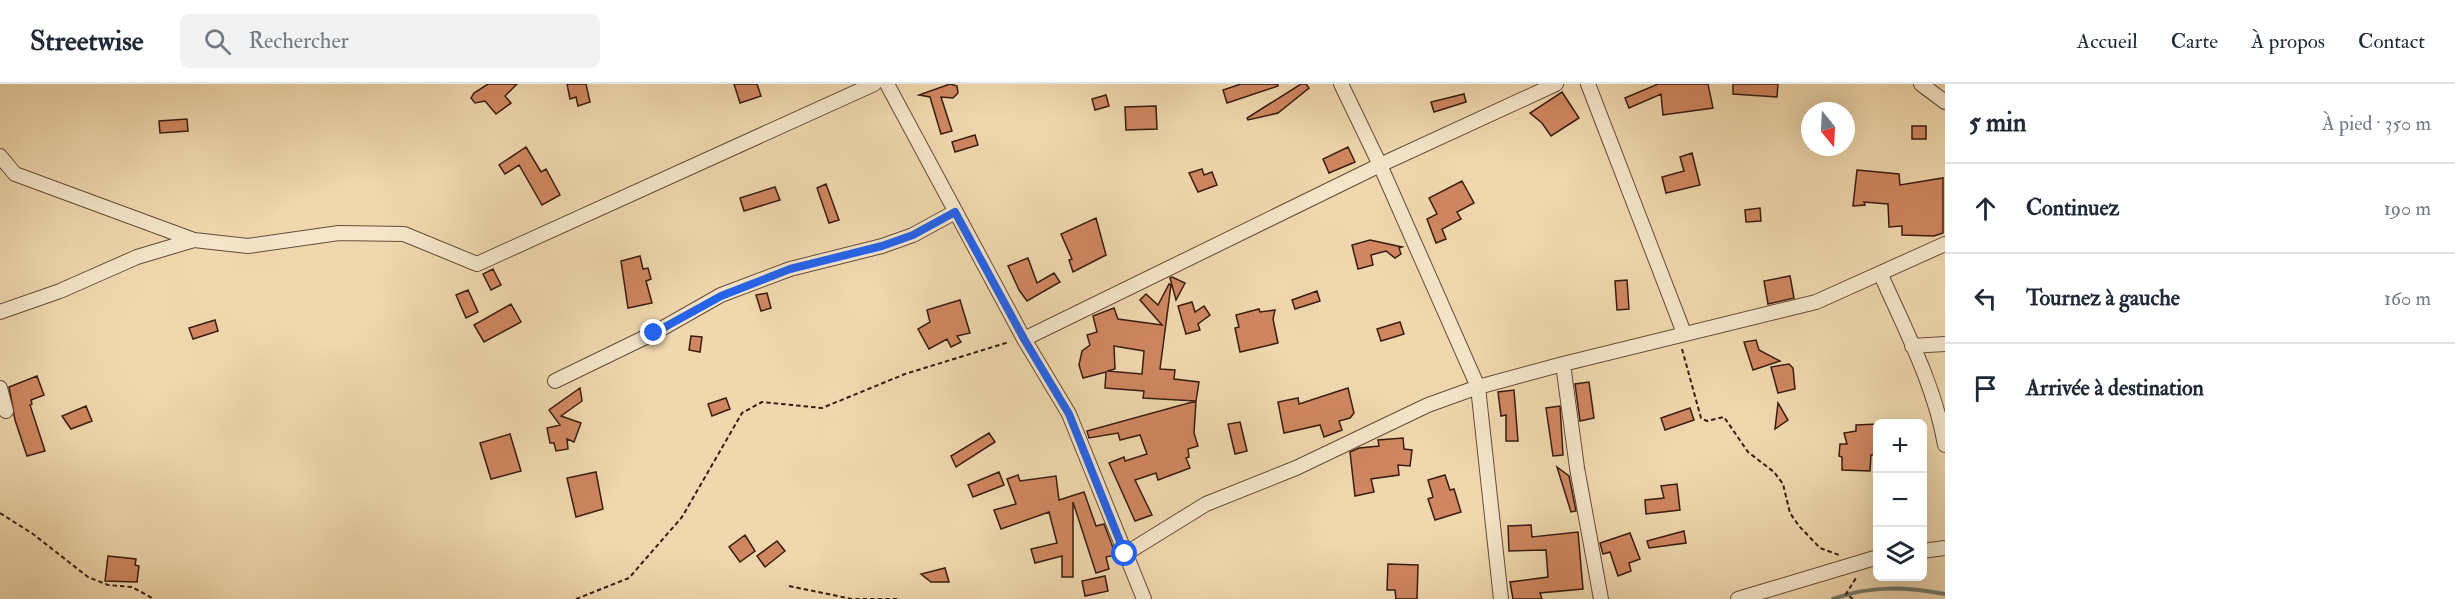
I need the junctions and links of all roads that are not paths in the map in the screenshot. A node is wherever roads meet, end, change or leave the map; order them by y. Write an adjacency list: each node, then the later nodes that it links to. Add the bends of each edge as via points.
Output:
1 (874, 84): 11 (street, via 477,264 404,234 339,233 248,246)
2 (887, 84): 10 (street)
3 (1341, 84): 9 (street)
4 (1556, 84): 9 (street)
5 (1588, 84): 15 (street)
6 (1921, 84): 7 (street)
7 (1945, 102)
8 (0, 156): 11 (street, via 15,174)
9 (1380, 165): 16 (street); 21 (street)
10 (955, 212): 16 (street); 20 (street, via 913,235 790,269 721,296)
11 (194, 240): 14 (street, via 137,257)
12 (1945, 244): 13 (street)
13 (1881, 275): 15 (street, via 1816,302); 18 (street)
14 (0, 312)
15 (1684, 333): 19 (street)
16 (1024, 339): 27 (street, via 1069,414)
17 (1945, 344): 18 (street)
18 (1912, 346): 24 (street, via 1941,423)
19 (1563, 364): 21 (street); 31 (street)
20 (555, 381)
21 (1478, 387): 27 (street, via 1428,405 1296,468 1206,504); 30 (street)
22 (0, 388): 23 (street)
23 (6, 411)
24 (1945, 445)
25 (1945, 548): 26 (street)
26 (1927, 550)
27 (1125, 554): 29 (street)
28 (1873, 558): 32 (street)
29 (1144, 599)
30 (1502, 599)
31 (1602, 599)
32 (1738, 599)

